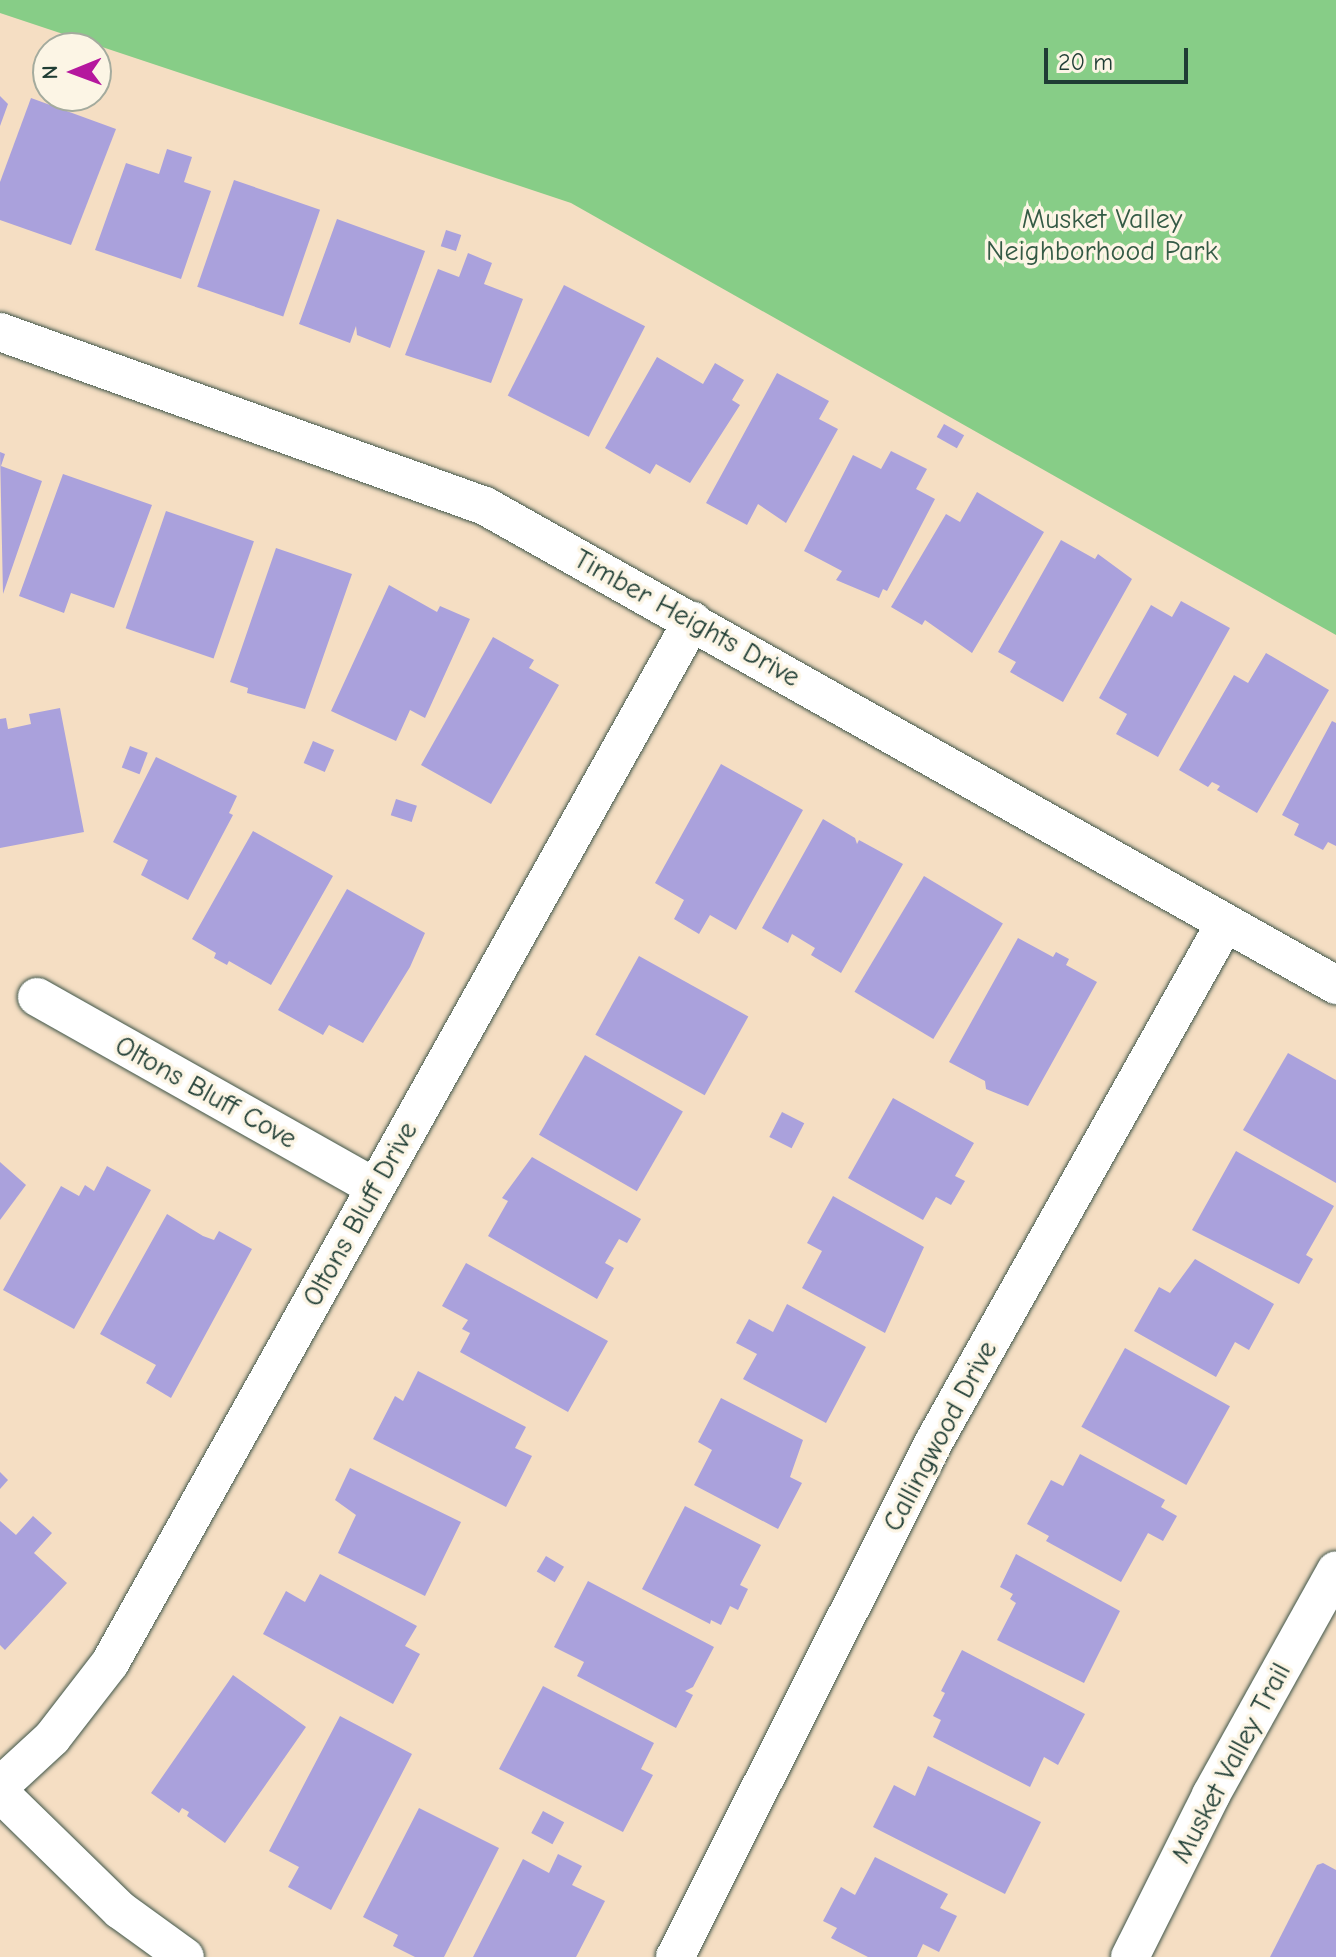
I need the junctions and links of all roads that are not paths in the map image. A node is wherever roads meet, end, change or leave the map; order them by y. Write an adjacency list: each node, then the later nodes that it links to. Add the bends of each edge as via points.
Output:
1 (0, 332): 2 (street, Timber Heights Drive, via 485,506)
2 (692, 621): 3 (street, Timber Heights Drive); 6 (street, Oltons Bluff Drive)
3 (1224, 925): 4 (street, Timber Heights Drive); 11 (street, Callingwood Drive, via 936,1438)
4 (1336, 985)
5 (37, 997): 6 (street, Oltons Bluff Cove)
6 (374, 1187): 8 (street, Oltons Bluff Drive, via 110,1663 52,1738)
7 (1336, 1570): 12 (street, Musket Valley Trail, via 1211,1795)
8 (0, 1786)
9 (0, 1793): 10 (street, via 120,1910)
10 (185, 1957)
11 (675, 1957)
12 (1130, 1957)

